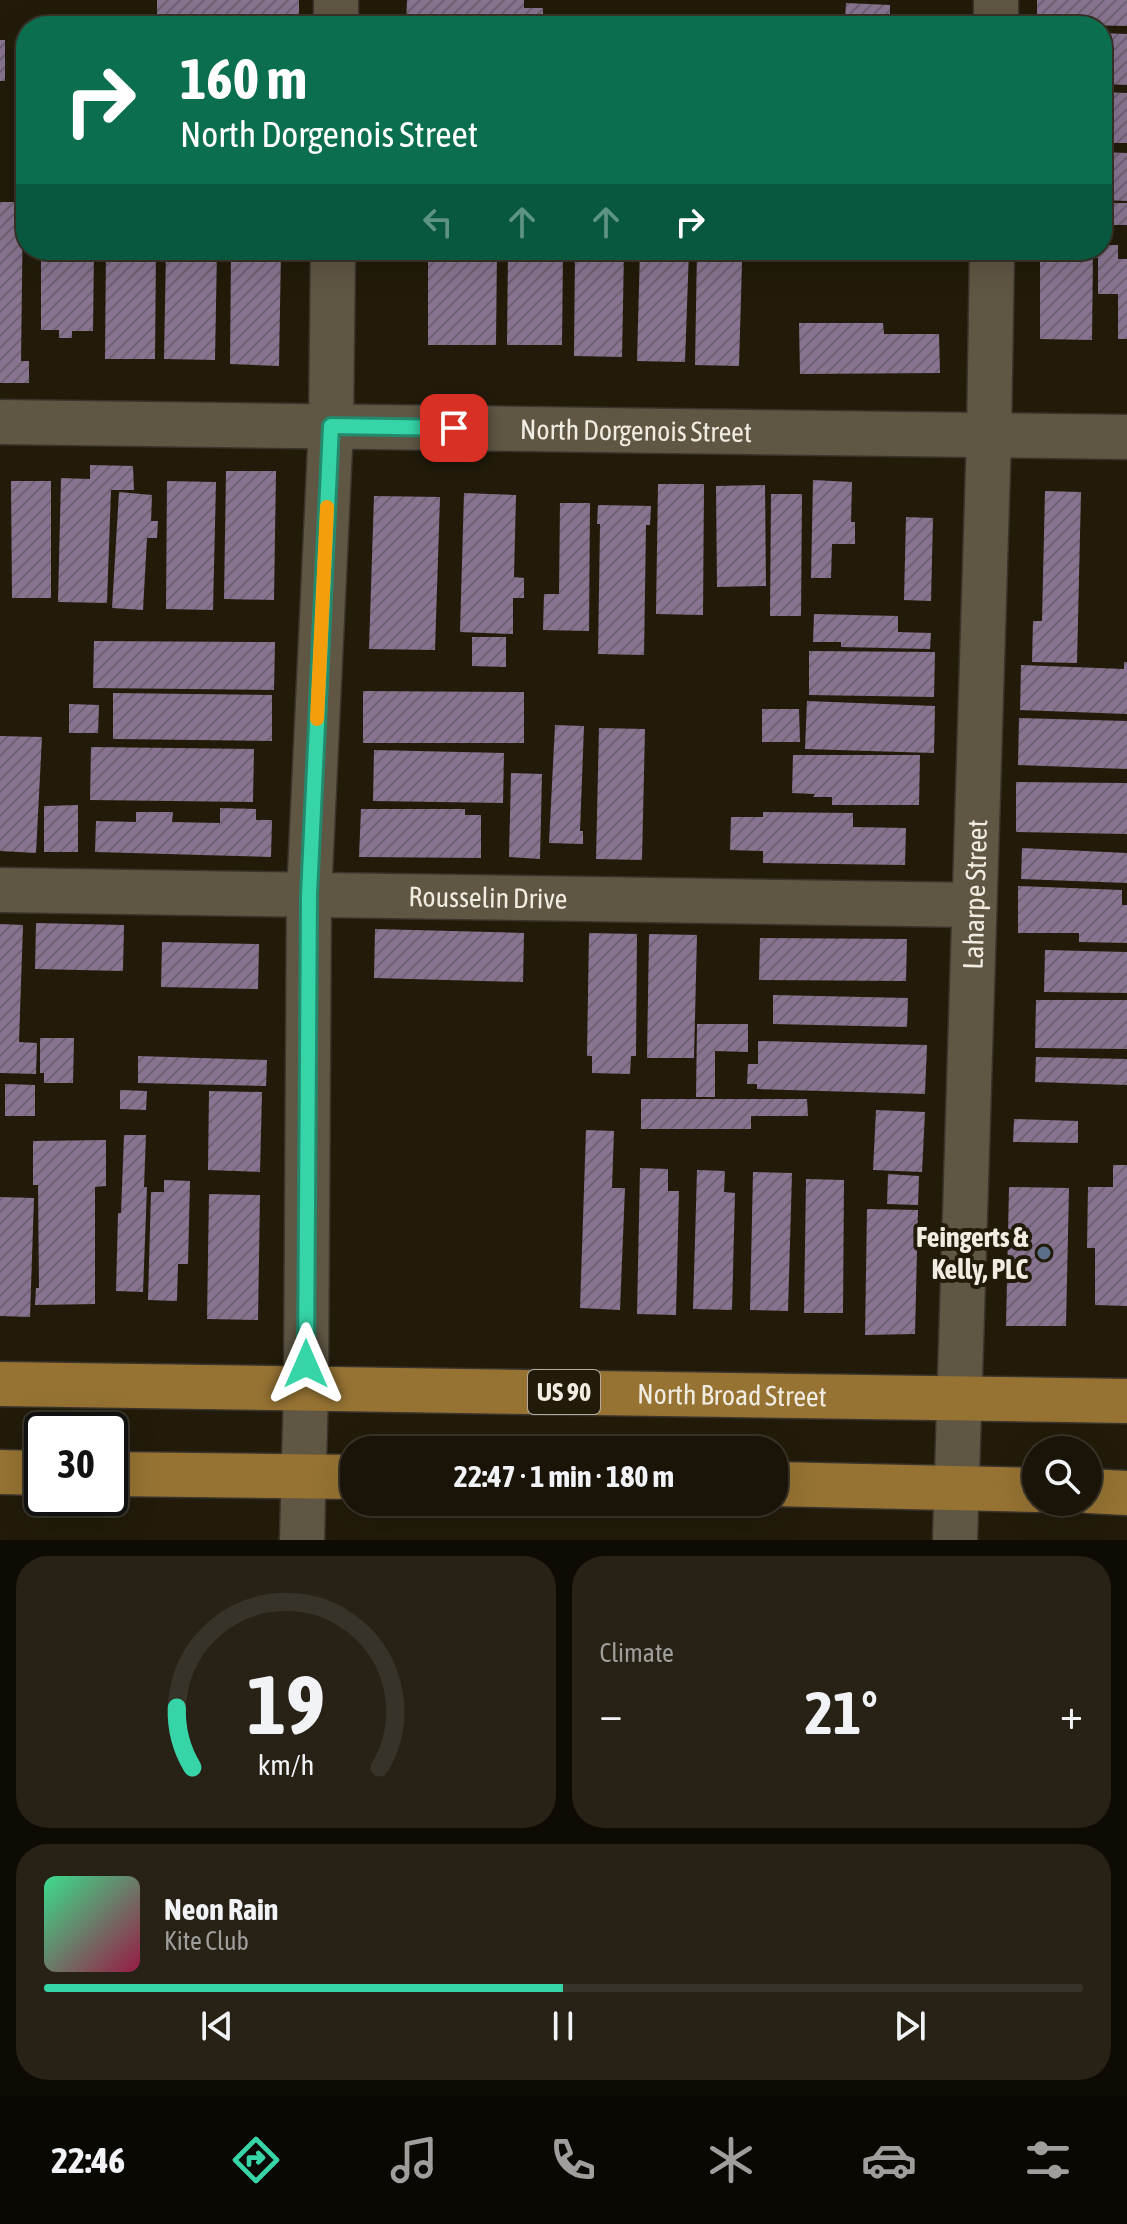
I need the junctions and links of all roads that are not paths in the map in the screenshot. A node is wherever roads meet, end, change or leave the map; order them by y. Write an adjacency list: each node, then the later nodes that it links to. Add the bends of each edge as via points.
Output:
1 (333, 260): 4 (street)
2 (992, 260): 5 (street, Laharpe Street)
3 (0, 422): 4 (street, North Dorgenois Street)
4 (331, 426): 5 (street, North Dorgenois Street); 8 (street)
5 (989, 435): 6 (street, North Dorgenois Street); 9 (street, Laharpe Street)
6 (1127, 437)
7 (0, 890): 8 (street, Rousselin Drive)
8 (309, 895): 9 (street, Rousselin Drive); 11 (street)
9 (974, 905): 12 (street, Laharpe Street)
10 (0, 1384): 11 (main road, North Broad Street / US 90)
11 (306, 1388): 12 (main road, North Broad Street / US 90); 17 (street)
12 (959, 1398): 13 (main road, North Broad Street / US 90); 20 (street, Laharpe Street)
13 (1127, 1401)
14 (0, 1472): 15 (main road)
15 (24, 1473)
16 (128, 1474): 17 (main road)
17 (304, 1476): 18 (main road); 24 (street)
18 (340, 1477)
19 (788, 1484): 20 (main road)
20 (957, 1487): 21 (main road); 25 (street, Laharpe Street)
21 (1022, 1489)
22 (1102, 1492): 23 (main road)
23 (1127, 1493)
24 (302, 1540)
25 (955, 1540)

